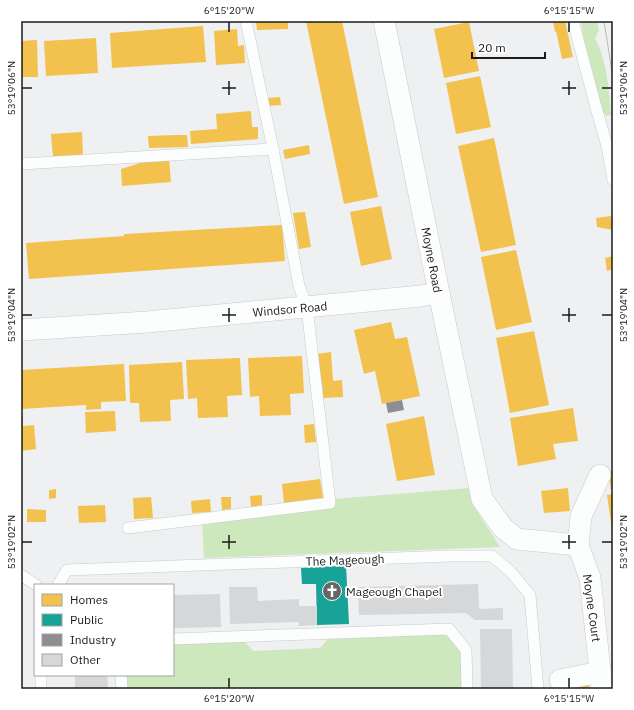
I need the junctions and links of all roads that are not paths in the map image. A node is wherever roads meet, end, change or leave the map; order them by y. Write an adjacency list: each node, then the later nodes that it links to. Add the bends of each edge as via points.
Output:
1 (246, 21): 4 (lane)
2 (384, 21): 7 (street, Moyne Road)
3 (573, 21): 6 (lane, via 607,146)
4 (273, 149): 5 (lane); 8 (lane, via 299,286)
5 (21, 164)
6 (613, 180)
7 (439, 293): 8 (street, Windsor Road); 12 (street, Moyne Road, via 482,499 503,528 517,539)
8 (307, 308): 9 (street, Windsor Road); 11 (lane, via 330,503)
9 (21, 330)
10 (600, 475): 12 (street, Moyne Court, via 581,516)
11 (128, 528)
12 (578, 545): 20 (street, Moyne Court, via 590,578)
13 (21, 575): 14 (lane)
14 (34, 584)
15 (59, 584): 24 (lane, The Mageough, via 67,570 492,556 510,571 530,595)
16 (174, 639): 23 (lane, via 449,629 466,650)
17 (41, 676): 21 (lane)
18 (121, 676): 22 (lane)
19 (560, 680): 20 (street, Moyne Court)
20 (601, 681)
21 (42, 689)
22 (122, 689)
23 (467, 689)
24 (538, 689)

